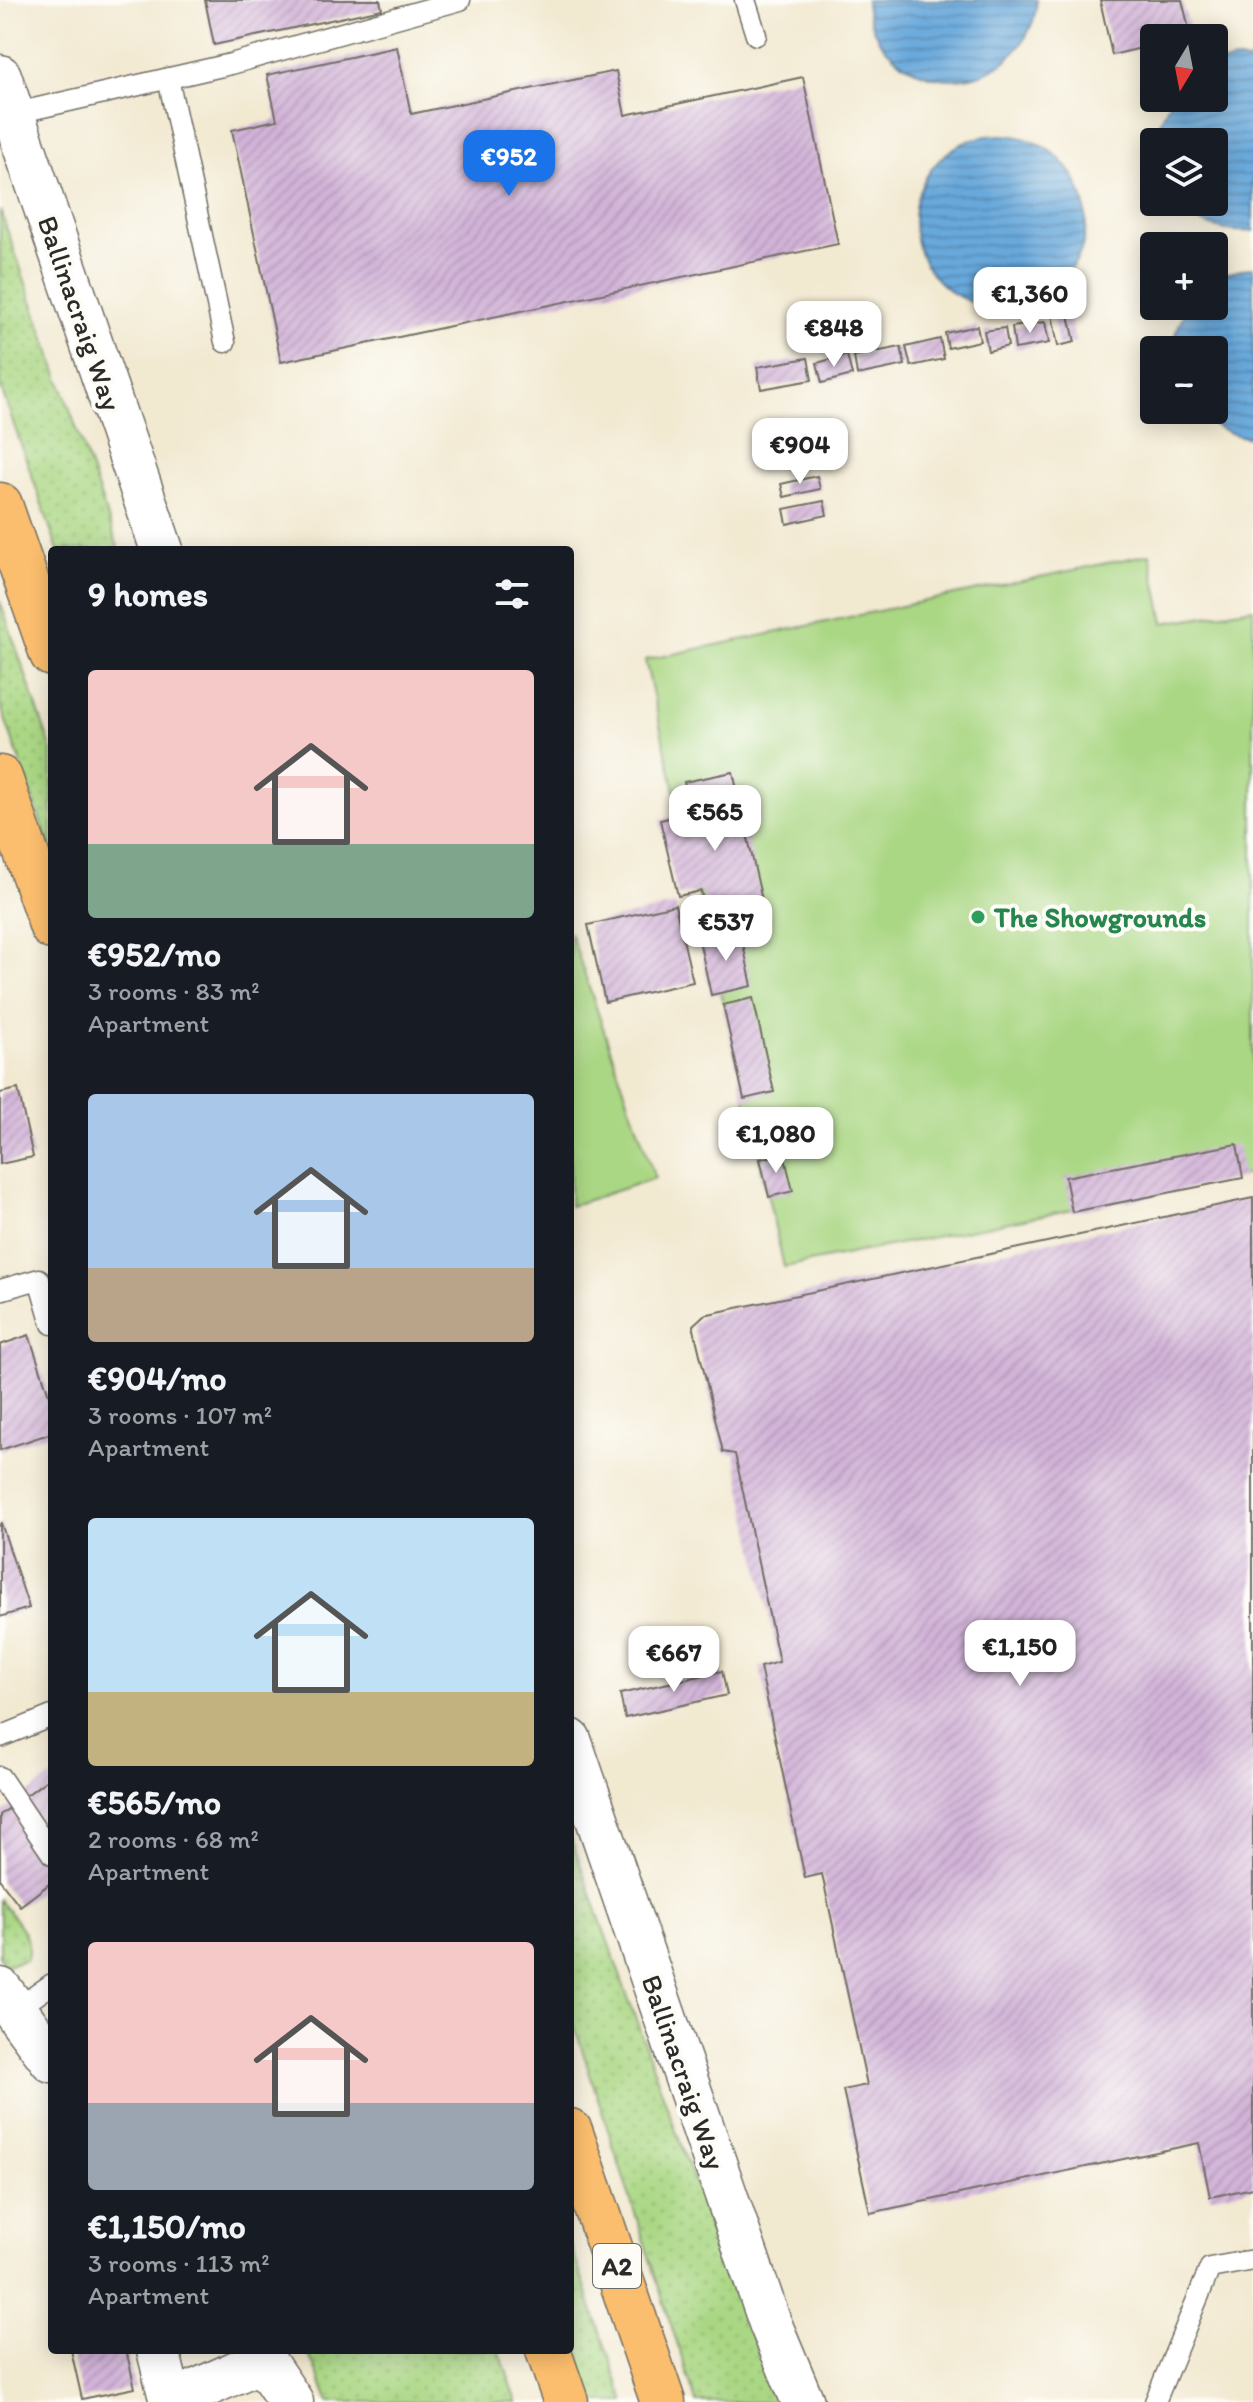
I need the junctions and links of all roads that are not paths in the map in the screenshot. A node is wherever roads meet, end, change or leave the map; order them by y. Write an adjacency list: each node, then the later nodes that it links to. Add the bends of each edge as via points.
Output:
1 (460, 0): 4 (lane)
2 (745, 0): 3 (lane)
3 (756, 35)
4 (168, 78): 5 (lane); 6 (lane)
5 (6, 95): 8 (street, Ballinacraig Way)
6 (225, 342)
7 (0, 505): 9 (highway)
8 (161, 546)
9 (48, 643)
10 (0, 778): 11 (highway)
11 (48, 916)
12 (0, 1290): 13 (lane, via 39,1279)
13 (48, 1310)
14 (48, 1718): 15 (lane)
15 (0, 1737)
16 (574, 1752): 31 (street, Ballinacraig Way, via 770,2323)
17 (0, 1777): 18 (lane)
18 (48, 1848)
19 (48, 1985): 20 (lane)
20 (7, 2000): 21 (street)
21 (48, 2055)
22 (574, 2143): 30 (highway, A2)
23 (1253, 2260): 32 (lane, via 1210,2268)
24 (159, 2354): 27 (street)
25 (549, 2354): 29 (highway)
26 (260, 2355): 27 (street); 28 (street)
27 (171, 2402)
28 (291, 2402)
29 (566, 2402)
30 (663, 2402)
31 (803, 2402)
32 (1155, 2402)

